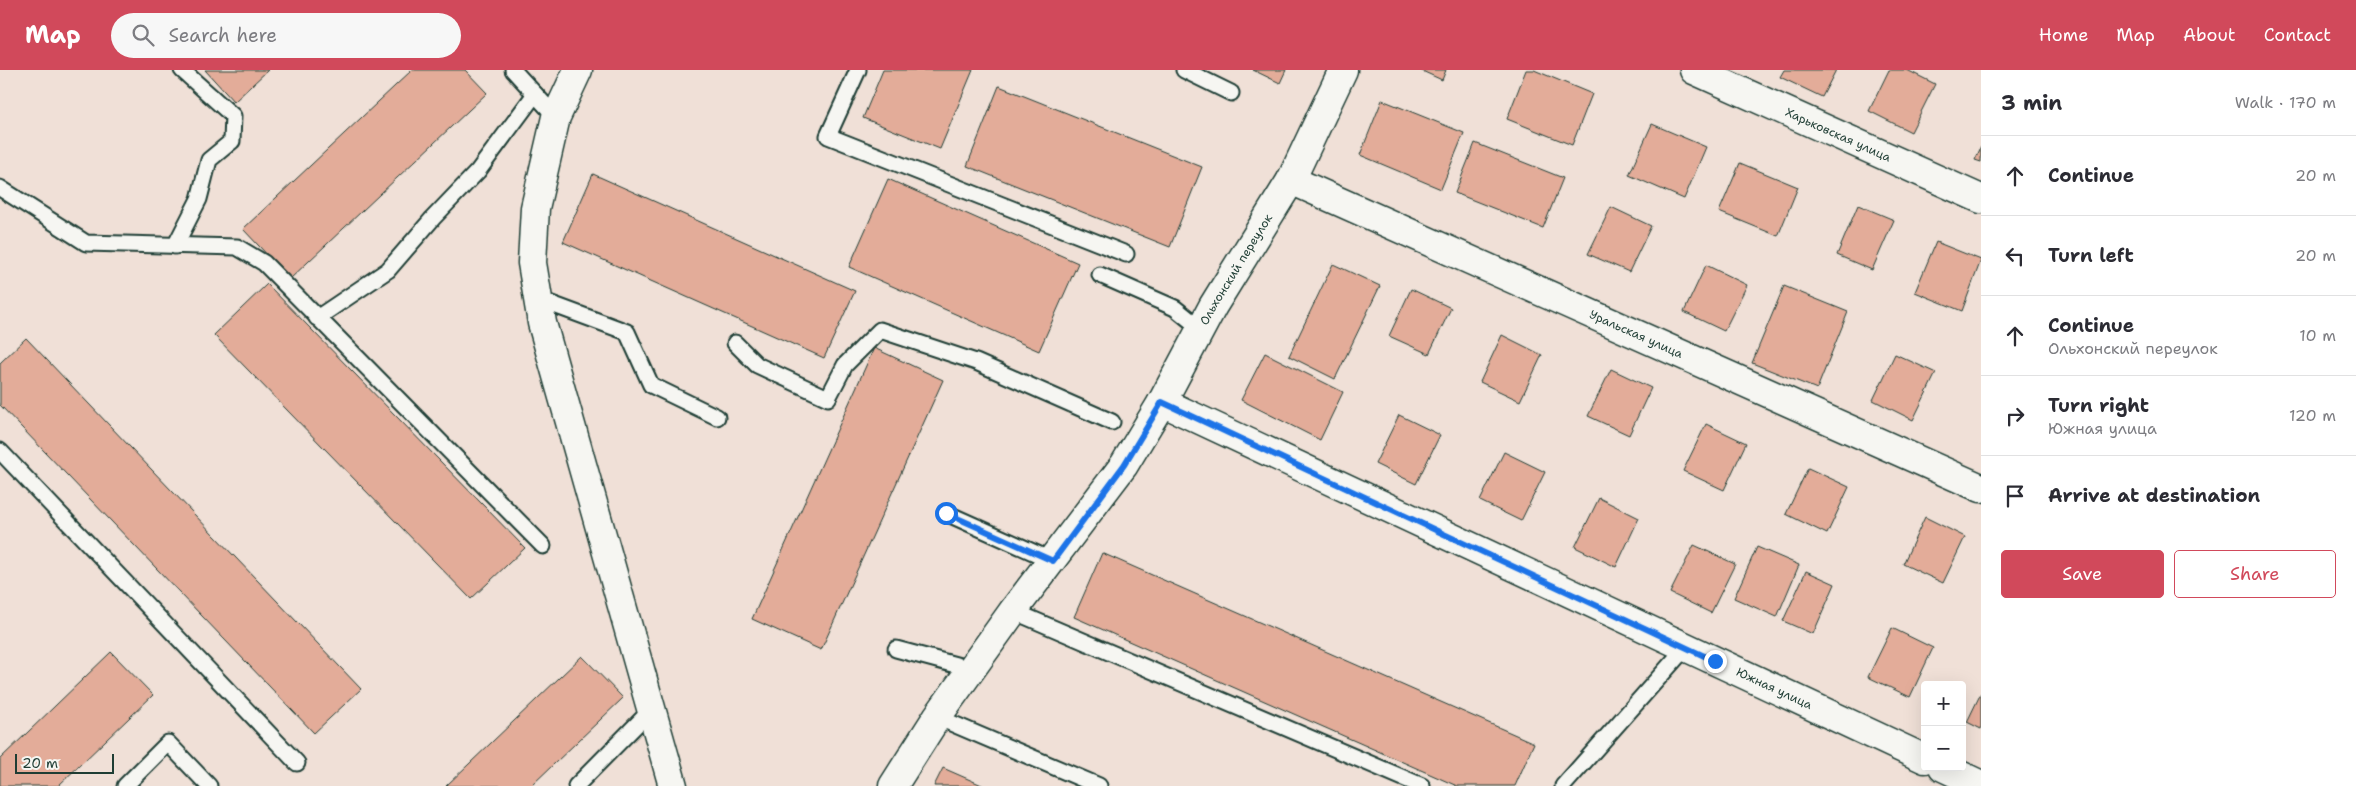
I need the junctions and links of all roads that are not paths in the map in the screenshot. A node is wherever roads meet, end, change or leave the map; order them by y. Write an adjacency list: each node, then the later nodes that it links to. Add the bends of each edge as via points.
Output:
1 (182, 70): 14 (lane, via 233,116 232,141 209,160 199,199)
2 (513, 70): 9 (lane)
3 (578, 70): 10 (street)
4 (858, 70): 15 (lane, via 828,136)
5 (1184, 70): 8 (lane)
6 (1343, 70): 11 (street, Ольхонский переулок)
7 (1694, 70): 13 (street, Харьковская улица)
8 (1231, 93)
9 (535, 94): 10 (lane); 18 (lane, via 478,171 388,270)
10 (556, 117): 17 (street, via 534,208 532,263)
11 (1291, 180): 19 (street, Ольхонский переулок); 25 (street, Уральская улица)
12 (0, 188): 14 (lane, via 86,243)
13 (1981, 199)
14 (176, 246): 18 (lane, via 237,247 264,263)
15 (1126, 254)
16 (1100, 275): 19 (lane, via 1175,308)
17 (538, 299): 22 (lane, via 627,332 651,385); 33 (street)
18 (318, 318): 27 (lane)
19 (1201, 329): 21 (street, Ольхонский переулок)
20 (735, 343): 23 (lane, via 757,365 828,398 845,365 880,330 976,362)
21 (1162, 402): 28 (street, Ольхонский переулок, via 1124,465); 30 (street, Южная улица)
22 (717, 418)
23 (1112, 422)
24 (0, 451): 36 (lane)
25 (1981, 488)
26 (946, 513): 28 (lane)
27 (543, 546)
28 (1053, 561): 29 (street, Ольхонский переулок)
29 (1013, 611): 32 (street, Ольхонский переулок); 45 (lane)
30 (1686, 647): 35 (street, Южная улица); 46 (lane)
31 (896, 648): 32 (lane)
32 (971, 669): 34 (street, Ольхонский переулок)
33 (652, 709): 41 (lane); 42 (street)
34 (937, 717): 43 (street, Ольхонский переулок); 44 (lane)
35 (1921, 757)
36 (297, 764)
37 (1951, 771): 38 (street)
38 (1981, 785)
39 (125, 786): 40 (lane, via 168,743)
40 (209, 786)
41 (576, 786)
42 (673, 786)
43 (893, 786)
44 (1099, 786)
45 (1422, 786)
46 (1564, 786)

